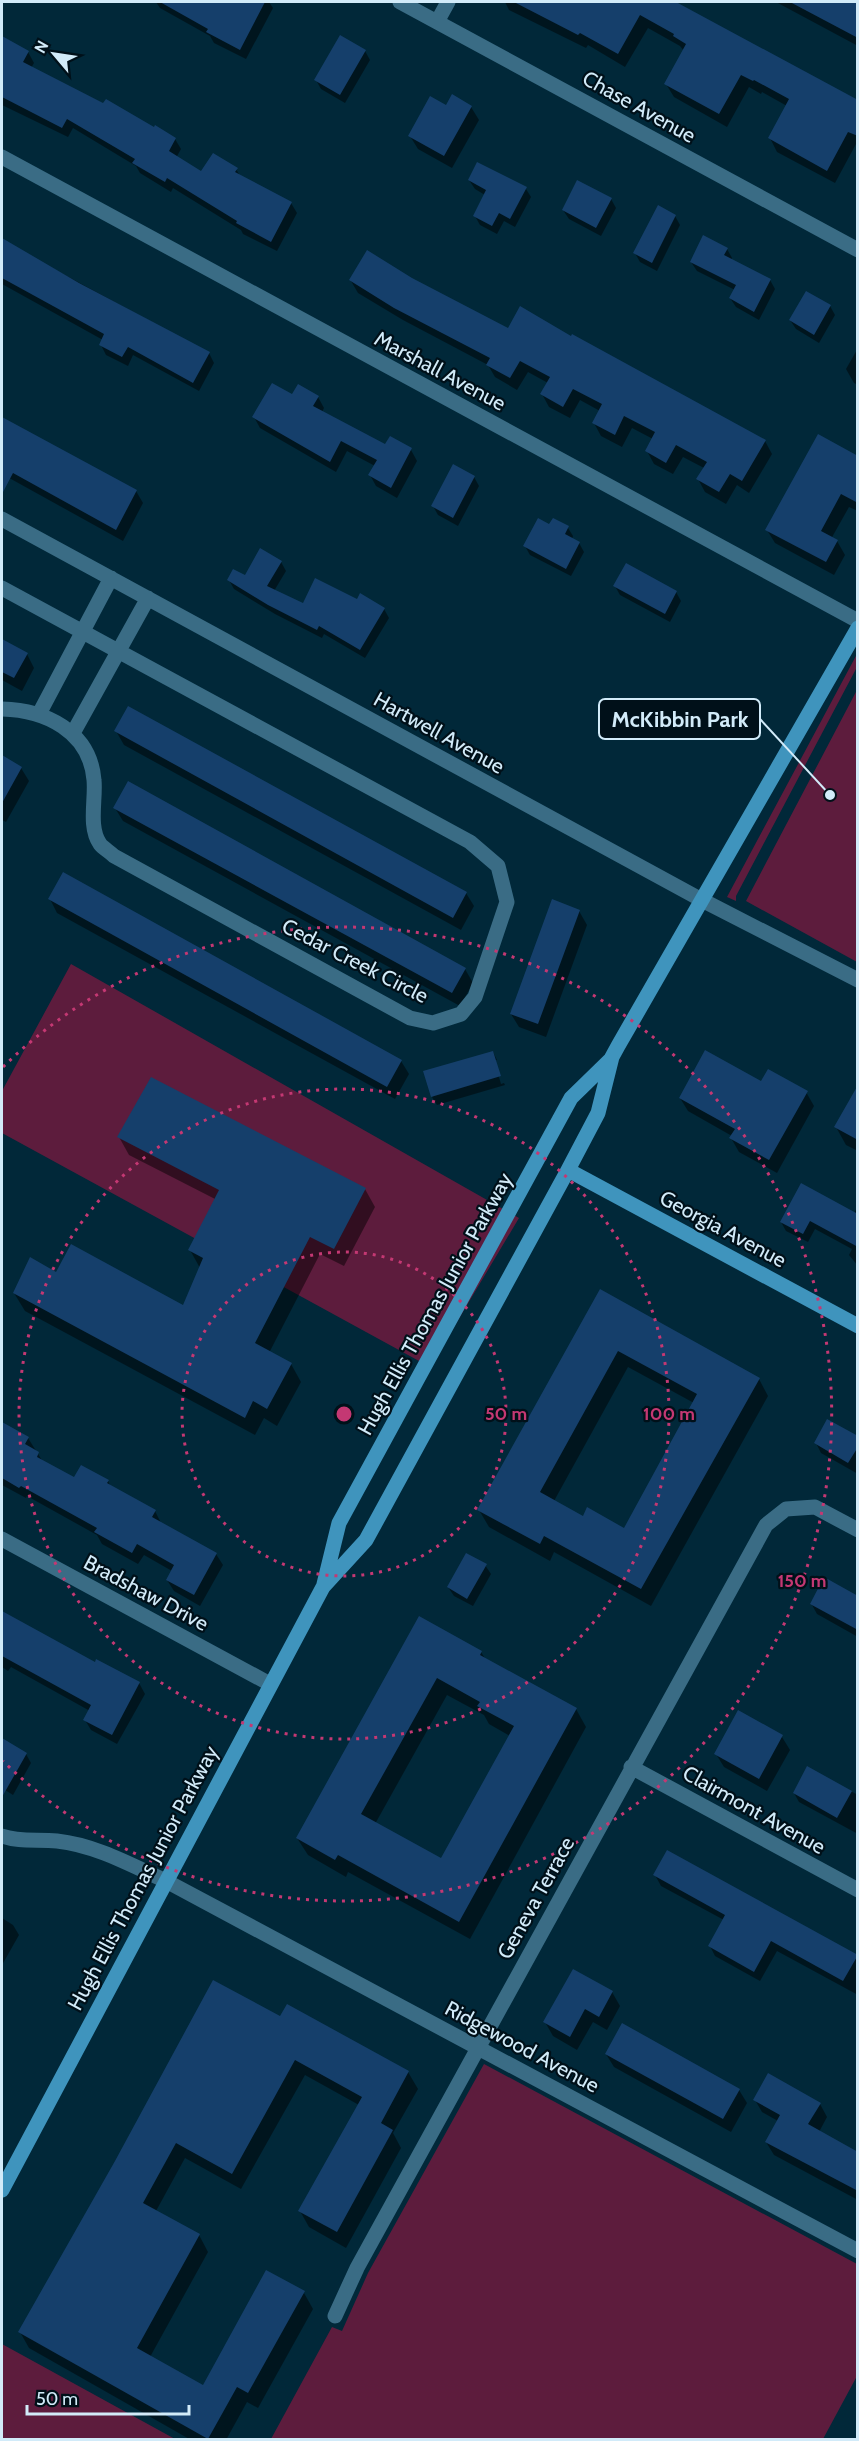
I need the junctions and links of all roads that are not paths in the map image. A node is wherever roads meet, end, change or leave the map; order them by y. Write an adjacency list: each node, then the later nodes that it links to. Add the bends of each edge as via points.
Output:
1 (400, 2): 3 (street, Chase Avenue)
2 (448, 2): 3 (street)
3 (437, 22): 5 (street, Chase Avenue)
4 (2, 158): 10 (street, Marshall Avenue)
5 (858, 250)
6 (2, 519): 7 (street, Hartwell Avenue)
7 (111, 578): 9 (street, Hartwell Avenue); 12 (street)
8 (2, 588): 12 (street, Cedar Creek Circle)
9 (148, 598): 13 (street); 17 (street, Hartwell Avenue)
10 (858, 621)
11 (858, 628): 17 (main road, Hugh Ellis Thomas Junior Parkway)
12 (83, 634): 13 (street, Cedar Creek Circle); 15 (street)
13 (118, 653): 16 (street); 16 (street, Cedar Creek Circle, via 470,842 498,866 507,902 476,997 461,1014 433,1023 410,1018 114,856 100,844 94,831 94,778 86,753)
14 (2, 709): 15 (street, Cedar Creek Circle)
15 (39, 714): 16 (street, Cedar Creek Circle)
16 (73, 733)
17 (700, 900): 18 (street, Hartwell Avenue); 19 (main road, Hugh Ellis Thomas Junior Parkway)
18 (858, 980)
19 (612, 1057): 20 (main road, Hugh Ellis Thomas Junior Parkway, via 598,1113); 24 (main road, Hugh Ellis Thomas Junior Parkway, via 571,1098 411,1390 339,1523)
20 (568, 1170): 21 (main road, Georgia Avenue); 24 (main road, Hugh Ellis Thomas Junior Parkway, via 366,1540)
21 (858, 1326)
22 (858, 1530): 26 (street, Geneva Terrace, via 815,1508 786,1509 766,1525)
23 (2, 1539): 25 (street, Bradshaw Drive)
24 (323, 1587): 25 (main road, Hugh Ellis Thomas Junior Parkway)
25 (270, 1684): 28 (main road, Hugh Ellis Thomas Junior Parkway)
26 (631, 1767): 29 (street, Clairmont Avenue); 30 (street, Geneva Terrace)
27 (2, 1836): 28 (street, Ridgewood Avenue, via 58,1841 101,1851)
28 (165, 1881): 30 (street, Ridgewood Avenue); 31 (main road, Hugh Ellis Thomas Junior Parkway)
29 (858, 1890)
30 (478, 2048): 32 (street, Ridgewood Avenue); 33 (street, Geneva Terrace, via 357,2268)
31 (2, 2190)
32 (858, 2251)
33 (335, 2316)

